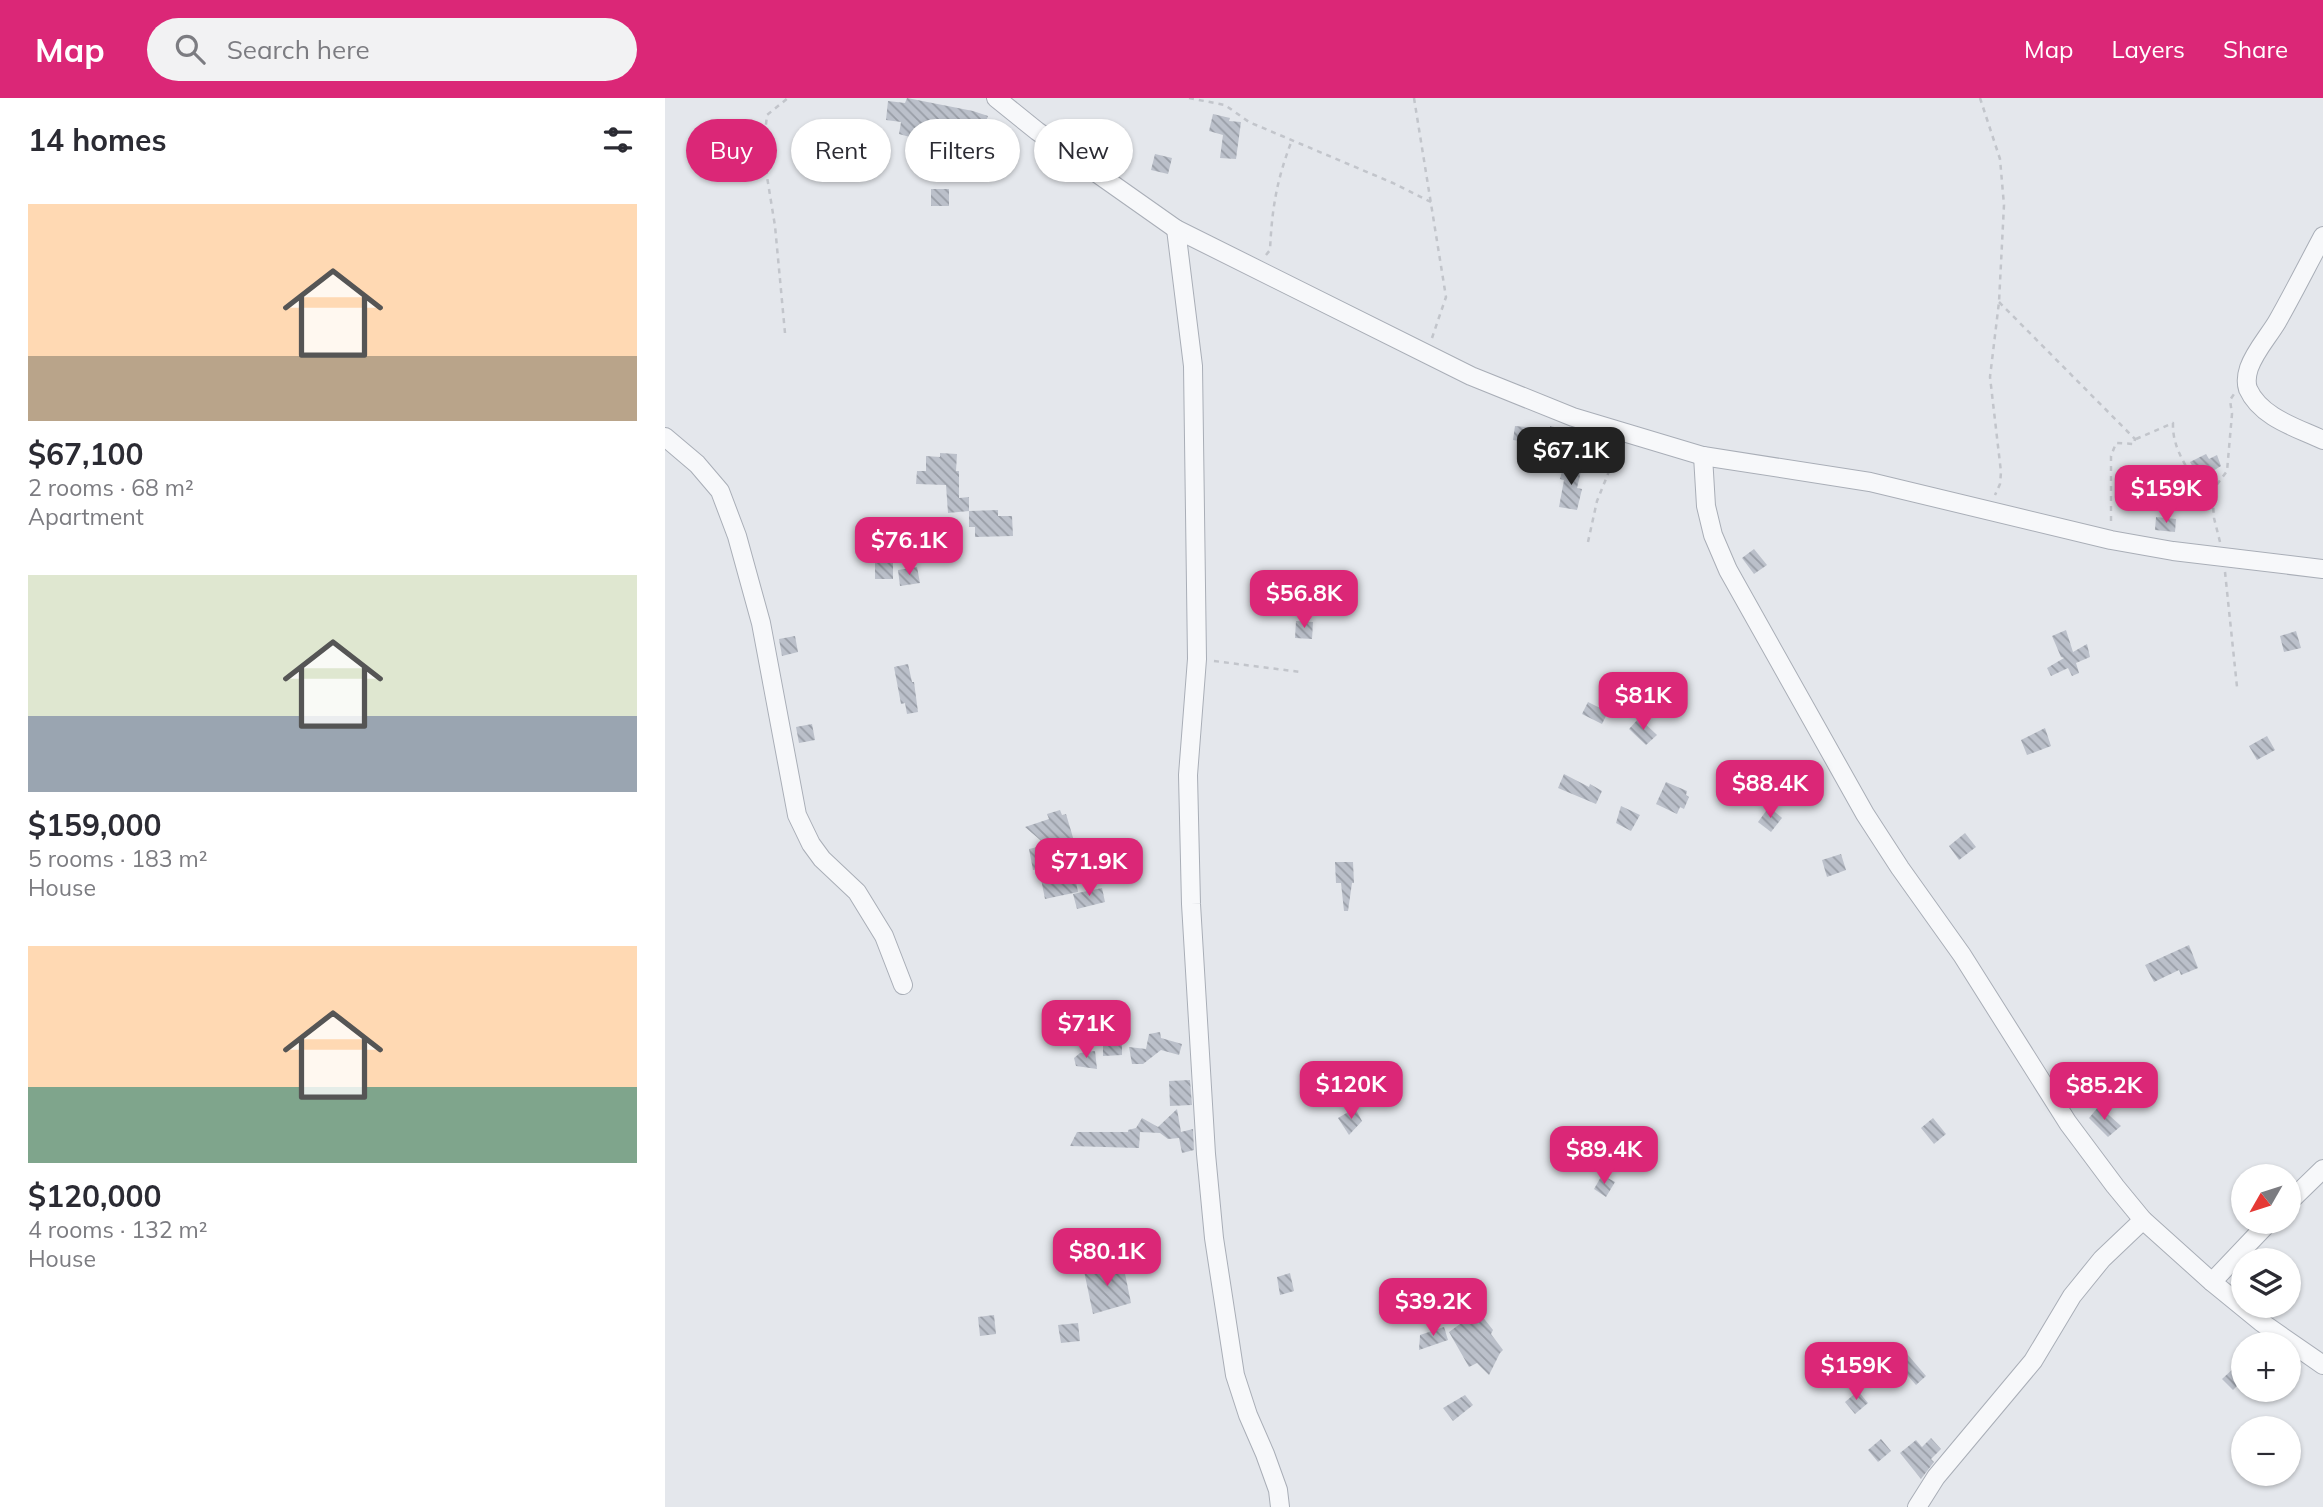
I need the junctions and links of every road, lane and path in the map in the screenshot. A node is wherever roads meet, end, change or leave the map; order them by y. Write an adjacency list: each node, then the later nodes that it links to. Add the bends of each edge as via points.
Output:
1 (788, 98): 12 (path, via 767,115 763,152)
2 (996, 98): 8 (street)
3 (1189, 98): 6 (path, via 1225,105 1249,122)
4 (1414, 98): 7 (path)
5 (1980, 98): 11 (path, via 2000,159 2004,205)
6 (1292, 139): 7 (path); 10 (path, via 1279,173 1270,250)
7 (1431, 202): 13 (path, via 1446,297 1431,340)
8 (1176, 229): 10 (street); 26 (street, via 1193,366)
9 (2323, 236): 14 (street)
10 (1257, 268): 13 (street)
11 (1999, 302): 17 (path); 21 (path, via 1990,377 2001,472)
12 (785, 332)
13 (1419, 349): 15 (street, via 1471,376)
14 (2249, 369): 18 (street, via 2248,389 2260,405); 20 (path, via 2230,400 2227,471)
15 (1621, 432): 19 (street); 23 (path, via 1616,434)
16 (665, 437): 29 (street, via 697,464 720,492 737,536 761,623 797,815 822,859 857,892 884,936)
17 (2135, 439): 20 (path, via 2173,423 2172,438 2185,465 2198,486); 22 (path, via 2134,444 2116,443 2111,456)
18 (2323, 440)
19 (1703, 456): 21 (street, via 1870,482); 32 (street, via 1706,506 1728,570 1838,768 2068,1123)
20 (2212, 491): 24 (path)
21 (1990, 510): 22 (street)
22 (2111, 540): 24 (street)
23 (1588, 542)
24 (2223, 556): 25 (street); 28 (path)
25 (2323, 569)
26 (1197, 659): 27 (path); 36 (street, via 1188,775 1191,904 1211,1212 1235,1375 1278,1490)
27 (1301, 671)
28 (2237, 687)
29 (903, 985)
30 (2323, 1169): 31 (street)
31 (2301, 1190)
32 (2143, 1220): 34 (street); 37 (street, via 2093,1269 2033,1361 1936,1477)
33 (2258, 1234): 34 (street)
34 (2212, 1282): 35 (street)
35 (2323, 1364)
36 (1280, 1507)
37 (1917, 1507)

